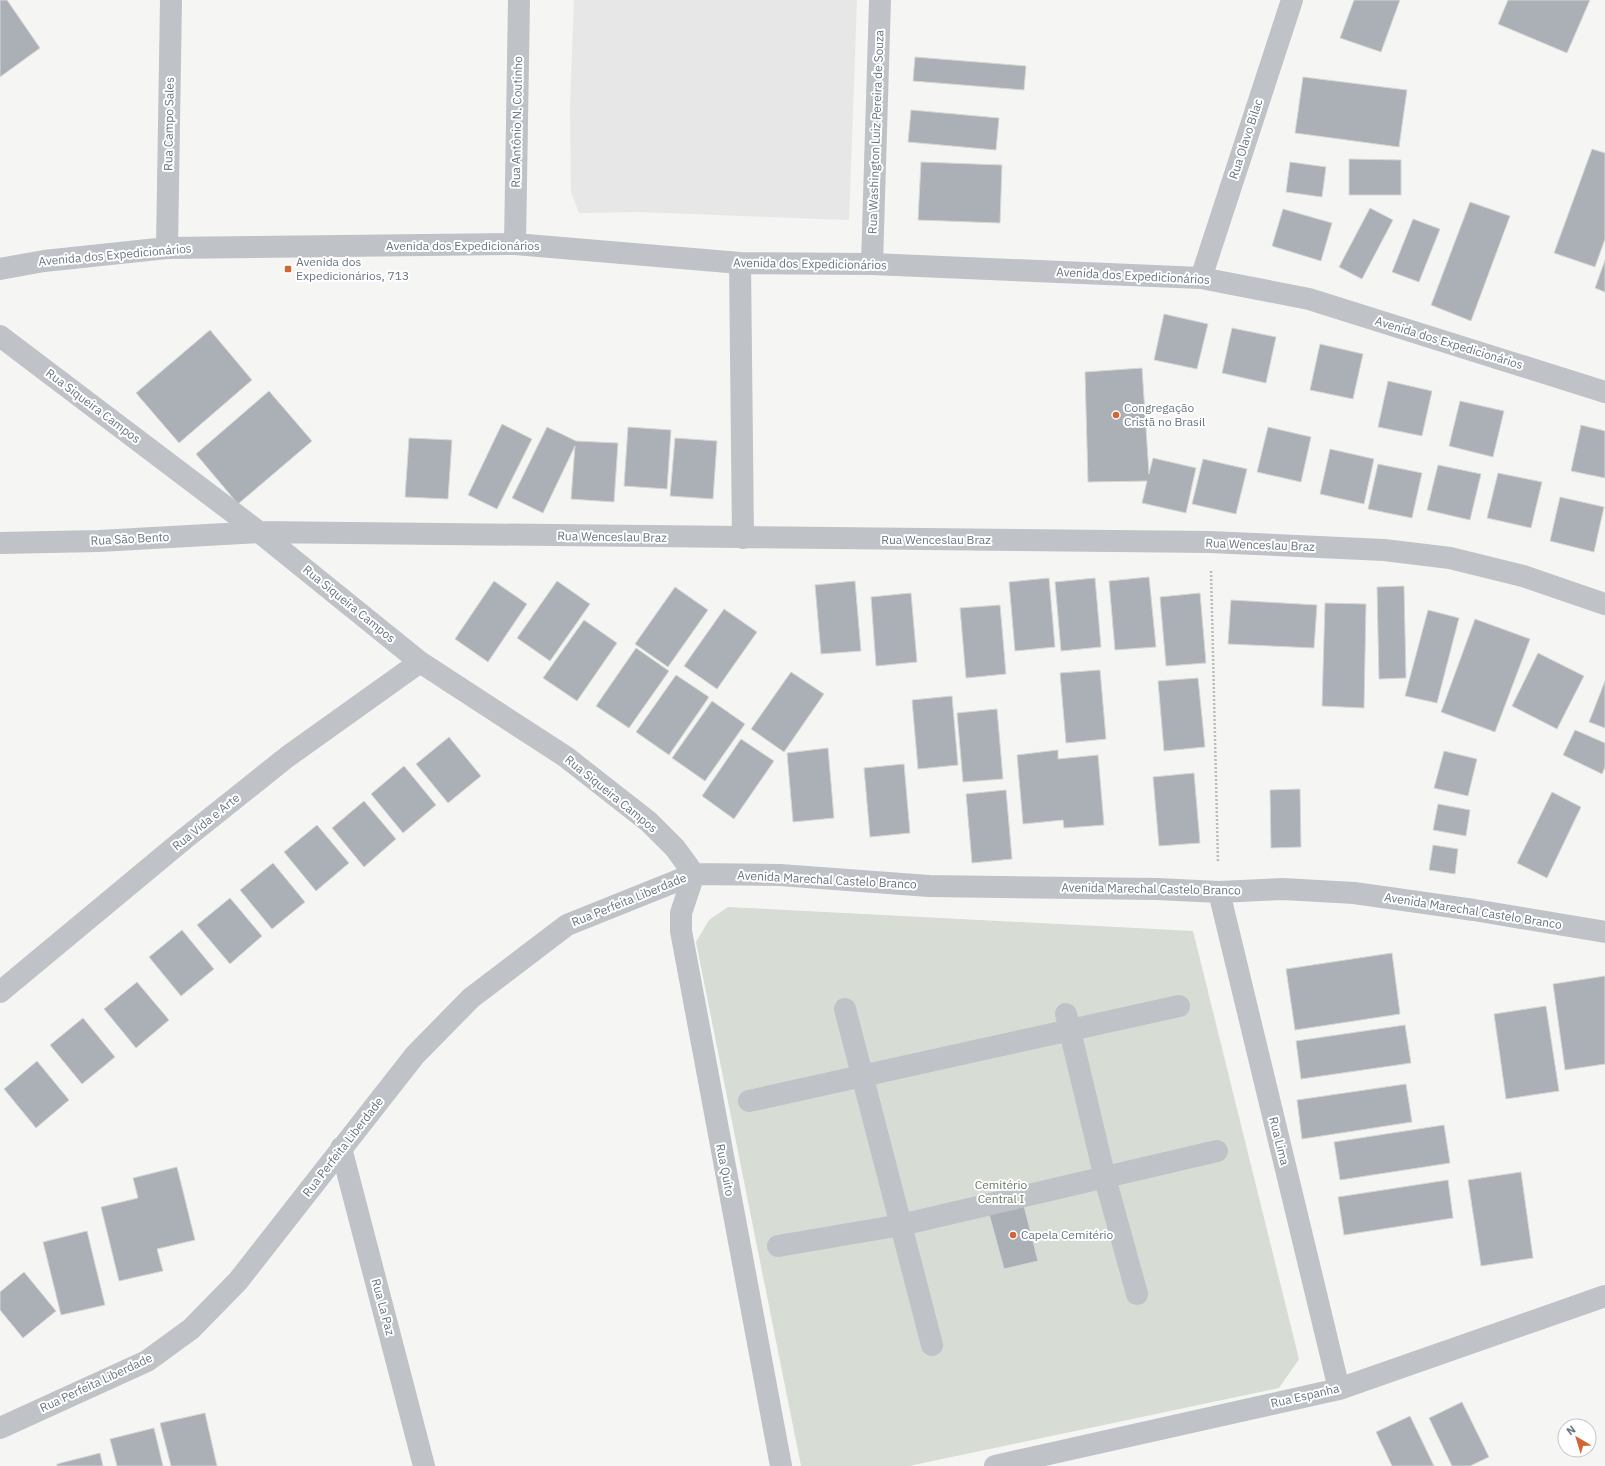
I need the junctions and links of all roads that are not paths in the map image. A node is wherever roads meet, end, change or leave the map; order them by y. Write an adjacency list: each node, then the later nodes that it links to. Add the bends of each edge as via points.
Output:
1 (171, 0): 6 (street, Rua Campo Sales)
2 (519, 0): 5 (street, Rua Antônio N. Coutinho)
3 (880, 0): 8 (street, Rua Washington Luiz Pereira de Souza)
4 (1292, 0): 10 (street, Rua Olavo Bilac)
5 (515, 244): 6 (street, Avenida dos Expedicionários); 7 (street, Avenida dos Expedicionários)
6 (167, 248): 9 (street, Avenida dos Expedicionários, via 44,260)
7 (740, 263): 8 (street, Avenida dos Expedicionários); 14 (street)
8 (872, 264): 10 (street, Avenida dos Expedicionários)
9 (0, 269)
10 (1201, 278): 12 (street, Avenida dos Expedicionários, via 1309,299)
11 (0, 336): 13 (street, Rua Siqueira Campos)
12 (1605, 392)
13 (259, 532): 14 (street, Rua Wenceslau Braz); 15 (street, Rua São Bento, via 99,541); 17 (street, Rua Siqueira Campos)
14 (743, 538): 16 (street, Rua Wenceslau Braz, via 1210,542 1384,550 1450,558 1523,576)
15 (0, 543)
16 (1605, 604)
17 (420, 662): 18 (street, Rua Siqueira Campos, via 566,757 649,822); 21 (street, Rua Vida e Arte, via 287,757)
18 (694, 874): 19 (street, Avenida Marechal Castelo Branco, via 780,875 929,886); 27 (street, Rua Perfeita Liberdade, via 567,925 471,998 416,1055); 38 (street, Rua Quito, via 681,912 681,931)
19 (1219, 892): 20 (street, Avenida Marechal Castelo Branco, via 1283,889 1354,893); 35 (street, Rua Lima)
20 (1605, 932)
21 (0, 992)
22 (1179, 1006): 24 (street)
23 (845, 1009): 25 (street)
24 (1068, 1022): 25 (street); 29 (street)
25 (862, 1076): 26 (street); 30 (street)
26 (749, 1101)
27 (342, 1148): 36 (street, Rua Perfeita Liberdade, via 238,1281 191,1329 147,1361); 37 (street, Rua La Paz)
28 (1217, 1151): 29 (street)
29 (1105, 1178): 30 (street); 32 (street)
30 (900, 1225): 31 (street); 34 (street)
31 (778, 1246)
32 (1137, 1294)
33 (1605, 1296): 35 (street, Rua Espanha)
34 (932, 1345)
35 (1339, 1389): 39 (street, Rua Espanha)
36 (0, 1428)
37 (424, 1466)
38 (781, 1466)
39 (995, 1466)

